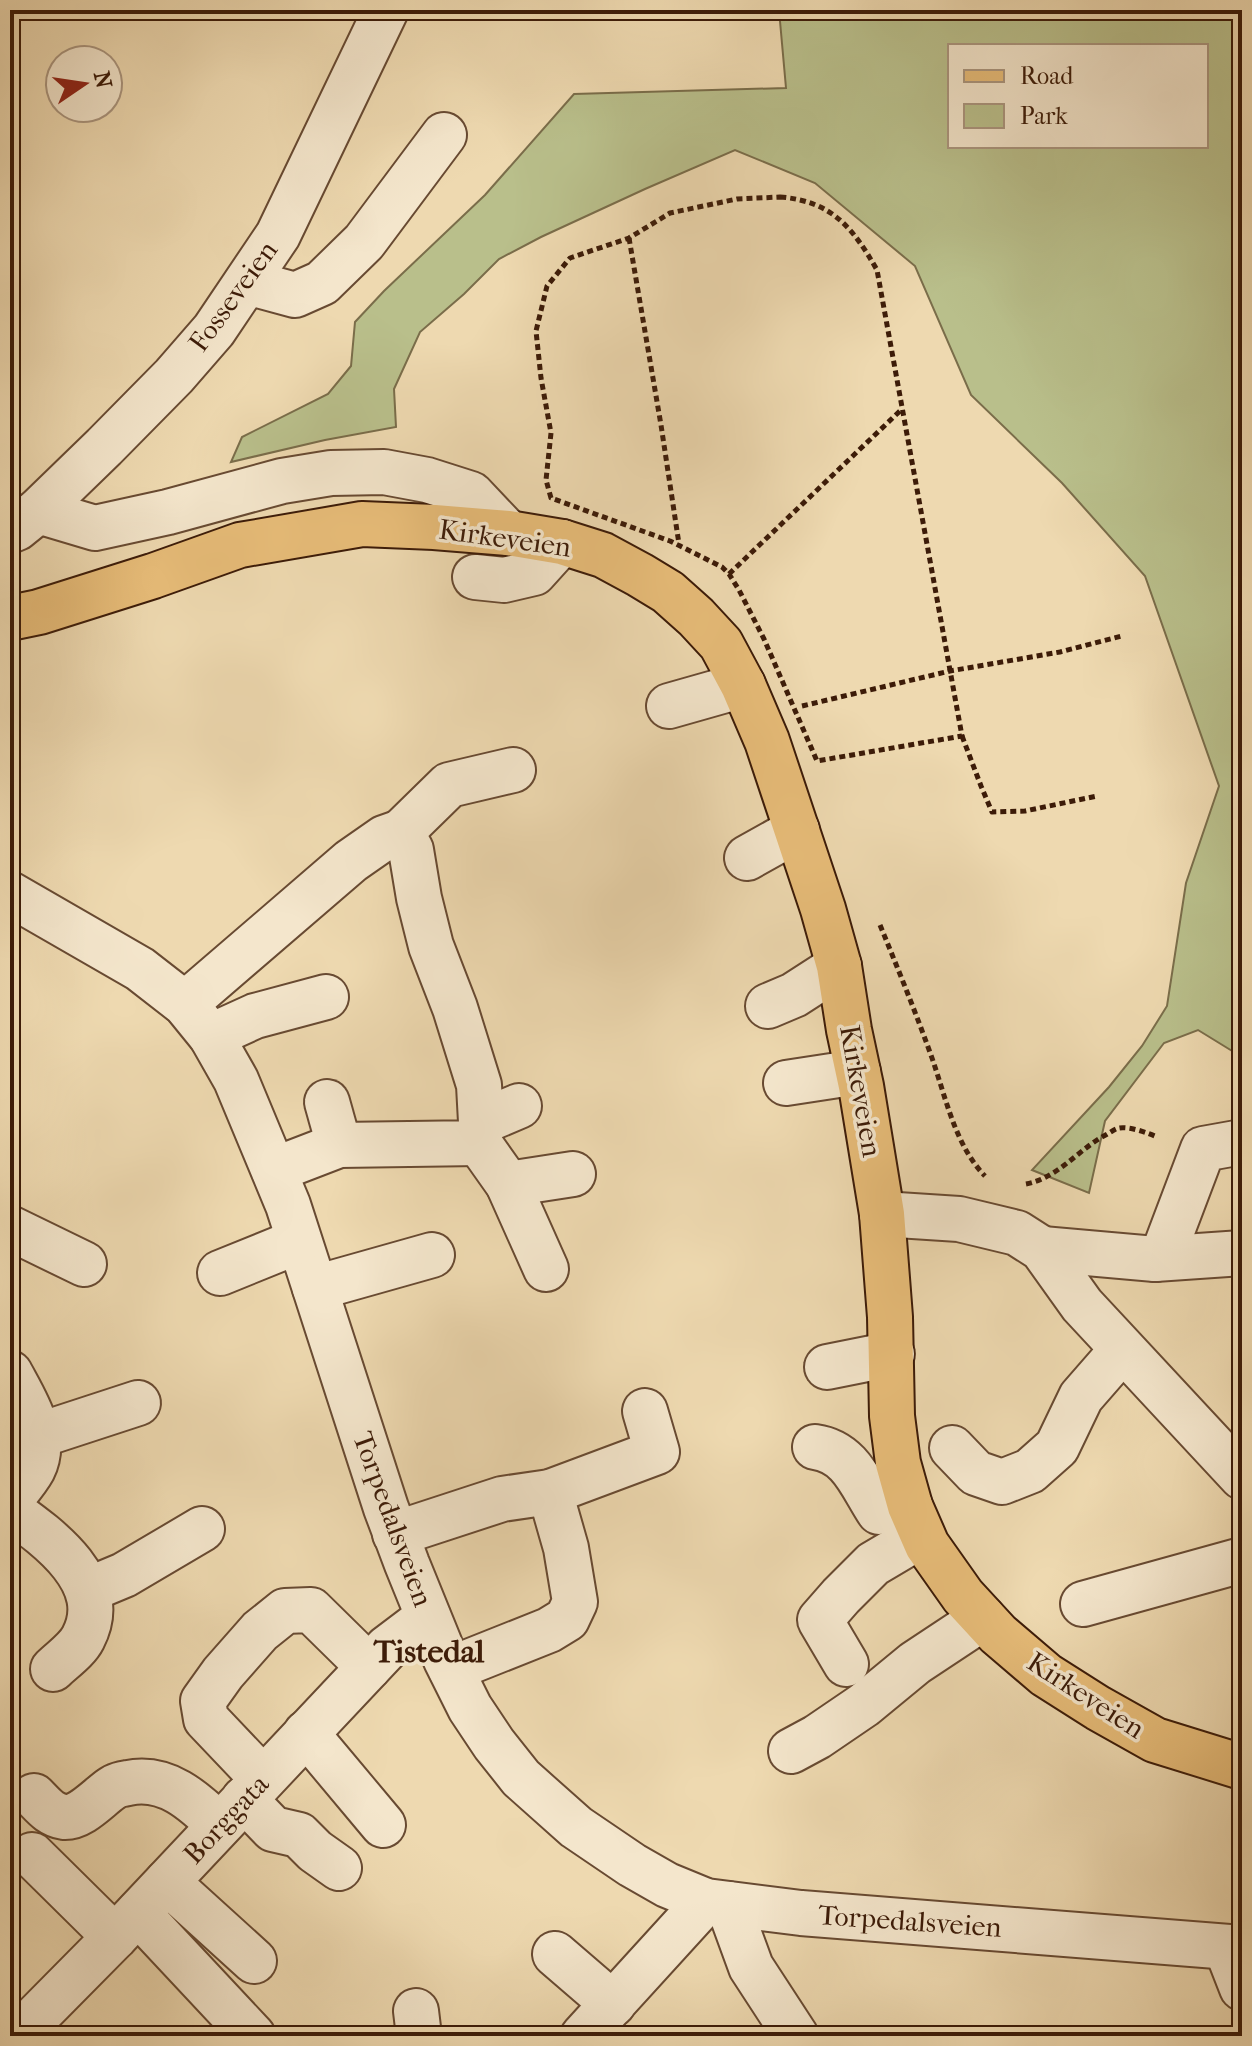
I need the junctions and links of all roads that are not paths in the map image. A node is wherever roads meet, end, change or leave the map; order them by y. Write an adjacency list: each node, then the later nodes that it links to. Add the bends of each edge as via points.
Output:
1 (386, 10): 3 (street, Fosseveien, via 278,235)
2 (444, 135): 3 (street, via 364,242 322,283 295,295)
3 (247, 282): 4 (street, Fosseveien, via 174,376)
4 (24, 521): 5 (street, via 95,528 282,481 384,472 471,494)
5 (508, 533): 6 (main road, Kirkeveien); 8 (main road, Kirkeveien, via 362,524 291,535 240,545)
6 (562, 542): 7 (street, via 534,573 504,580); 9 (main road, Kirkeveien, via 603,555 668,592 721,644)
7 (475, 577)
8 (10, 618)
9 (743, 685): 10 (street); 12 (main road, Kirkeveien, via 767,741 797,766)
10 (669, 706)
11 (513, 770): 13 (street, via 449,785)
12 (797, 830): 14 (street); 16 (main road, Kirkeveien)
13 (401, 832): 19 (street, via 351,861); 23 (street, via 411,850 431,946)
14 (747, 858)
15 (10, 894): 19 (street, Torpedalsveien, via 140,969)
16 (839, 966): 18 (street); 20 (main road, Kirkeveien)
17 (326, 997): 19 (street, via 255,1016)
18 (768, 1006)
19 (198, 1020): 26 (street, Torpedalsveien, via 236,1080)
20 (858, 1072): 21 (street); 29 (main road, Kirkeveien)
21 (786, 1083)
22 (327, 1102): 25 (street)
23 (493, 1123): 25 (street); 28 (street)
24 (1242, 1142): 35 (street, via 1203,1149 1164,1252)
25 (339, 1145): 26 (street)
26 (274, 1170): 31 (street, Torpedalsveien)
27 (573, 1174): 28 (street)
28 (508, 1184): 37 (street)
29 (882, 1214): 32 (street, via 959,1219 1017,1233); 41 (main road, Kirkeveien)
30 (10, 1228): 36 (street)
31 (299, 1241): 38 (street); 39 (street, Torpedalsveien)
32 (1042, 1249): 35 (street); 40 (street)
33 (1242, 1253): 35 (street)
34 (432, 1255): 39 (street)
35 (1155, 1259)
36 (84, 1264)
37 (546, 1269)
38 (220, 1273)
39 (315, 1288): 54 (street, Torpedalsveien)
40 (1122, 1350): 47 (street, via 1081,1397 1057,1447 1030,1471 1002,1482 976,1473); 48 (street)
41 (892, 1354): 42 (street); 52 (main road, Kirkeveien, via 898,1463)
42 (827, 1367)
43 (138, 1403): 44 (street)
44 (21, 1407): 50 (street, via 38,1453)
45 (645, 1411): 49 (street, via 657,1452)
46 (815, 1447): 52 (street, via 830,1449 849,1464 879,1512)
47 (952, 1448)
48 (1242, 1477)
49 (550, 1492): 54 (street, via 502,1499); 64 (street, via 575,1602 567,1619)
50 (10, 1500)
51 (10, 1510): 56 (street, via 47,1537)
52 (916, 1520): 59 (main road, Kirkeveien, via 927,1545); 61 (street, via 820,1620)
53 (202, 1529): 56 (street)
54 (395, 1534): 58 (street, Torpedalsveien)
55 (1242, 1560): 57 (street)
56 (88, 1590): 63 (street, via 91,1614 83,1640)
57 (1083, 1604)
58 (428, 1617): 62 (street, Borggata); 64 (street, Torpedalsveien)
59 (983, 1618): 66 (street); 67 (main road, Kirkeveien, via 1046,1675 1098,1708 1155,1740)
60 (566, 1642): 64 (street, via 527,1668)
61 (846, 1664)
62 (369, 1667): 65 (street, Borggata); 68 (street, via 311,1610 285,1611 260,1631 203,1701 206,1719)
63 (53, 1669)
64 (459, 1684): 73 (street, Torpedalsveien, via 470,1708 521,1778 576,1827 667,1885)
65 (306, 1733): 68 (street, Borggata); 70 (street)
66 (791, 1751)
67 (1242, 1767)
68 (249, 1793): 69 (street, via 196,1802 148,1781 114,1786 99,1801 65,1817 49,1812); 72 (street, via 273,1829 299,1835); 74 (street, Borggata)
69 (34, 1796)
70 (383, 1825)
71 (32, 1855): 74 (street)
72 (339, 1868)
73 (717, 1903): 75 (street, Torpedalsveien); 79 (street); 81 (street)
74 (140, 1911): 77 (street); 80 (street, Borggata); 82 (street)
75 (1234, 1948): 78 (street)
76 (555, 1954): 79 (street)
77 (254, 1961)
78 (1242, 1988)
79 (613, 2004): 83 (street)
80 (27, 2026)
81 (789, 2033)
82 (253, 2036)
83 (583, 2036)

